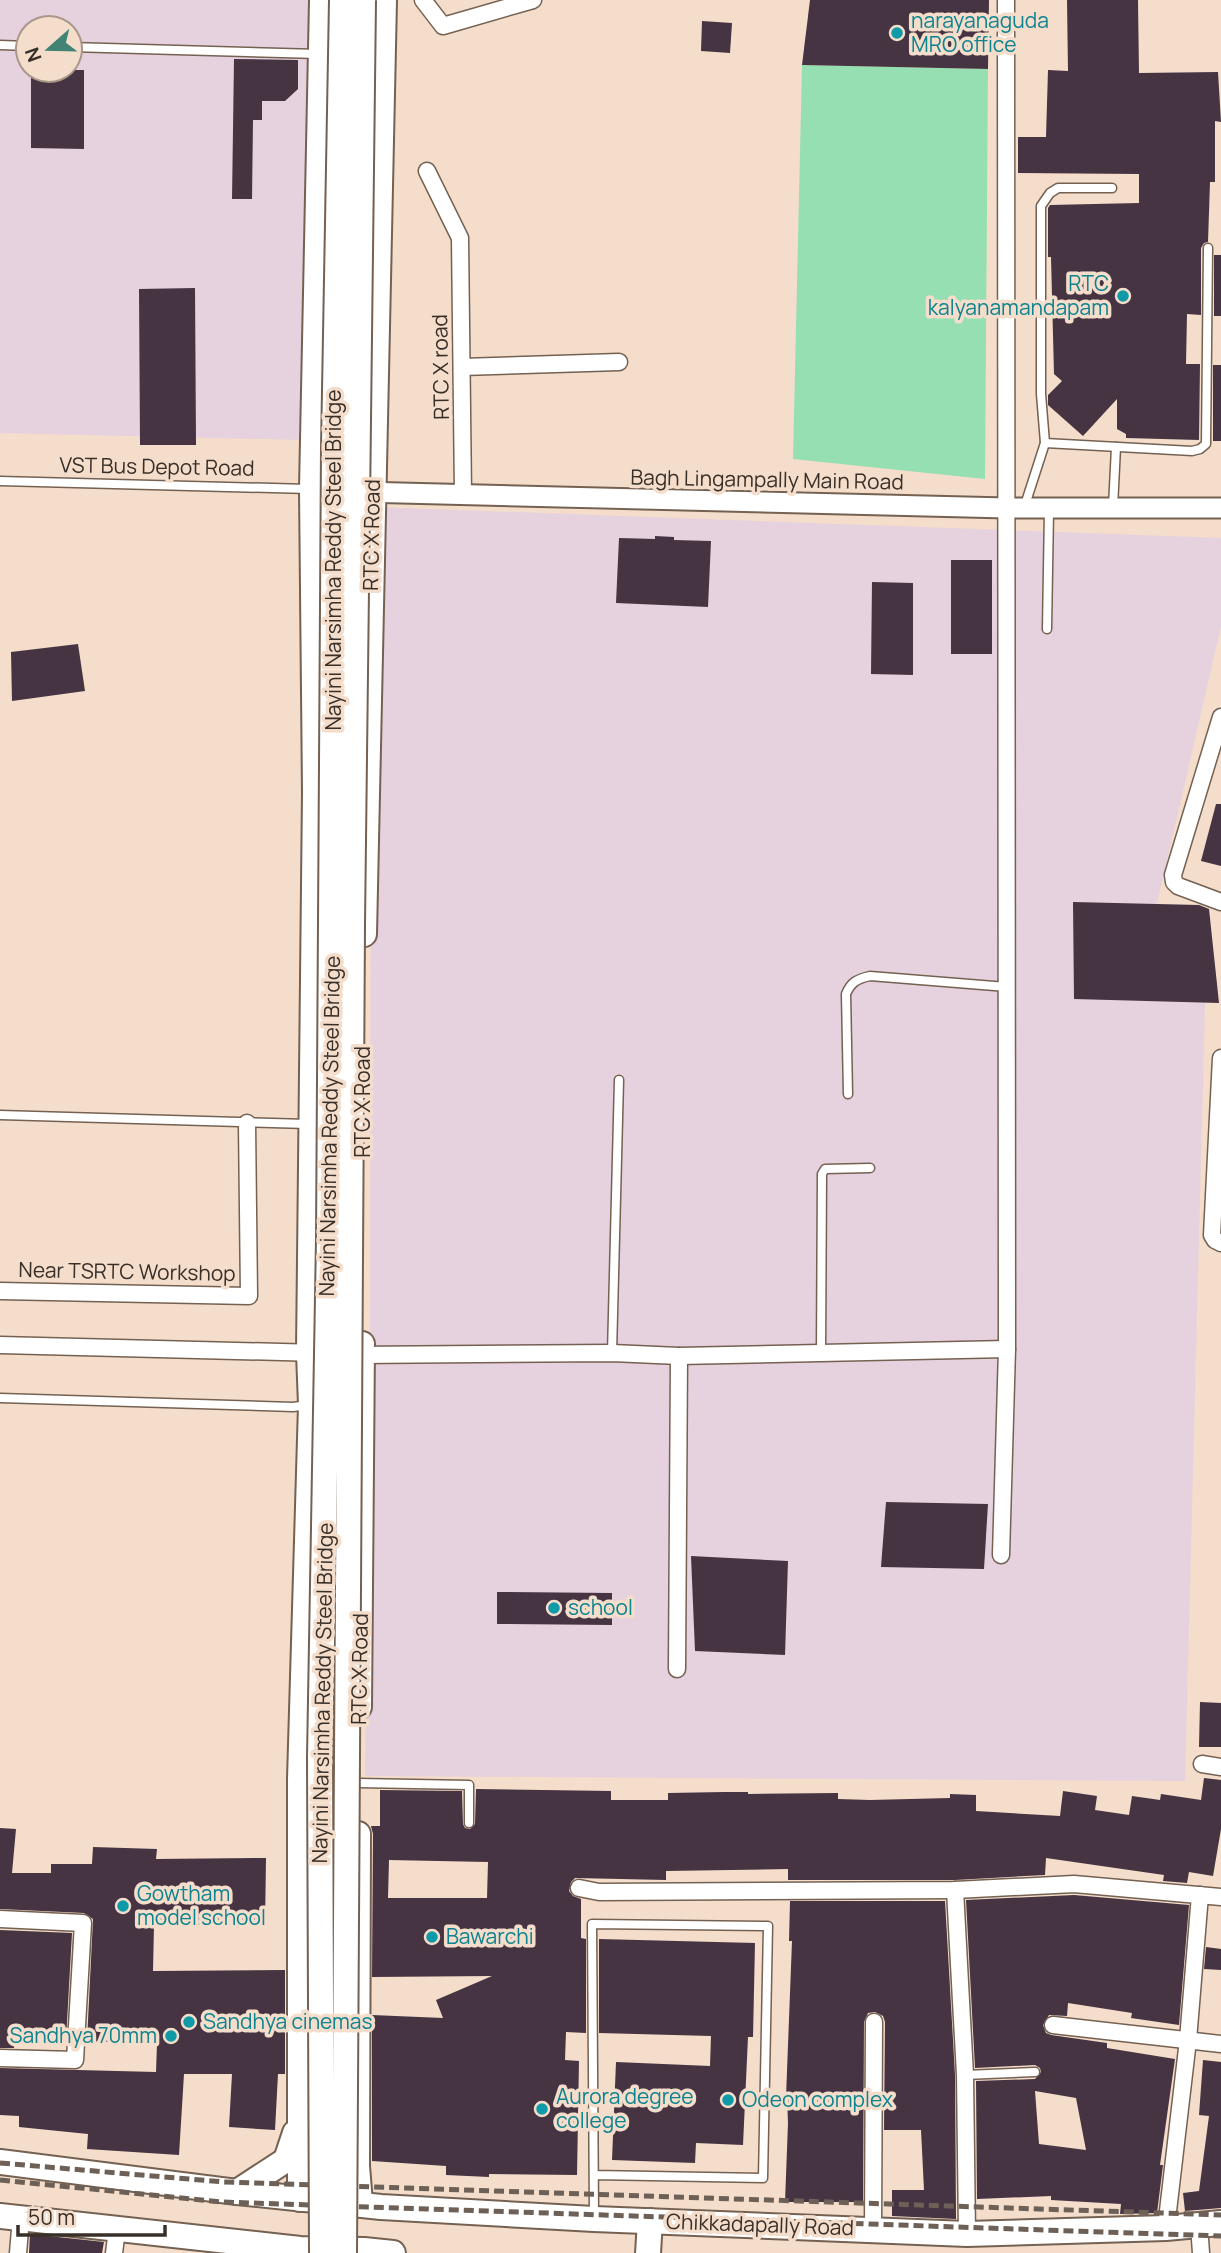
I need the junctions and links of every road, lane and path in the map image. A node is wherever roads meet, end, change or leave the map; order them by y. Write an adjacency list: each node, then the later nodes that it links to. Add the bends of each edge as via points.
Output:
1 (322, 0): 9 (main road)
2 (342, 0): 82 (main road, Nayini Narsimha Reddy Steel Bridge, bridge, via 329,1252)
3 (363, 0): 83 (main road, Nayini Narsimha Reddy Steel Bridge, bridge, via 352,939)
4 (384, 0): 19 (main road, RTC X Road)
5 (423, 0): 6 (street, via 443,26)
6 (533, 0)
7 (1006, 0): 21 (street)
8 (84, 47): 9 (lane)
9 (321, 54): 18 (main road)
10 (427, 171): 14 (street, RTC X road, via 460,238)
11 (1112, 188): 15 (lane, via 1058,188 1041,206)
12 (1208, 247): 16 (lane, via 1206,444 1192,451)
13 (619, 362): 14 (street)
14 (462, 368): 20 (street, RTC X road)
15 (1045, 443): 16 (lane); 21 (lane)
16 (1116, 447): 23 (lane)
17 (0, 481): 18 (lane, VST Bus Depot Road)
18 (312, 489): 19 (street, Bagh Lingampally Main Road); 34 (main road)
19 (373, 492): 20 (street, Bagh Lingampally Main Road); 43 (main road, RTC X Road, via 364,923)
20 (463, 495): 21 (street, Bagh Lingampally Main Road)
21 (1015, 508): 22 (street, Bagh Lingampally Main Road); 28 (street)
22 (1049, 508): 23 (street, Bagh Lingampally Main Road); 25 (lane)
23 (1113, 508): 24 (street, Bagh Lingampally Main Road)
24 (1221, 508)
25 (1047, 629)
26 (1221, 717): 27 (street, via 1173,875 1178,886)
27 (1221, 902)
28 (1007, 987): 31 (lane, via 870,976 858,979 846,994); 39 (street)
29 (1221, 1058): 36 (street, via 1212,1235)
30 (619, 1080): 41 (lane)
31 (848, 1094)
32 (0, 1115): 33 (lane)
33 (247, 1123): 34 (lane); 37 (street, Near TSRTC Workshop, via 249,1296)
34 (311, 1124): 40 (main road)
35 (870, 1168): 42 (lane, via 825,1169 822,1174)
36 (1221, 1243)
37 (0, 1291)
38 (0, 1345): 40 (street)
39 (1007, 1349): 42 (street); 47 (street)
40 (310, 1353): 43 (street); 46 (main road)
41 (612, 1353): 43 (street); 44 (street)
42 (821, 1353): 44 (street)
43 (362, 1355): 51 (main road, RTC X Road)
44 (679, 1356): 48 (street)
45 (0, 1398): 46 (lane)
46 (311, 1405): 58 (main road, via 300,1779)
47 (1001, 1555)
48 (677, 1669)
49 (1202, 1764): 50 (street)
50 (1221, 1767)
51 (358, 1783): 52 (lane, via 469,1785); 59 (main road, RTC X Road)
52 (469, 1824)
53 (579, 1888): 54 (street, via 599,1892)
54 (955, 1890): 55 (street, via 1074,1884); 66 (street)
55 (1200, 1895): 56 (street); 62 (street)
56 (1221, 1897)
57 (0, 1919): 64 (street, via 83,1923 75,2060)
58 (300, 2009): 59 (main road); 67 (main road)
59 (359, 2015): 72 (main road, RTC X Road, via 357,2166)
60 (874, 2022): 78 (street)
61 (1053, 2025): 62 (street)
62 (1188, 2040): 63 (street); 77 (street)
63 (1221, 2044)
64 (0, 2058)
65 (1035, 2072): 66 (lane)
66 (965, 2074): 79 (street)
67 (300, 2118): 70 (main road, via 286,2160); 71 (main road)
68 (0, 2162): 70 (main road, Chikkadapally Road)
69 (594, 2175): 69 (lane, via 592,1924 768,1926 763,2178); 74 (lane)
70 (237, 2192): 71 (main road, Chikkadapally Road)
71 (300, 2199): 72 (main road, Chikkadapally Road)
72 (371, 2205): 74 (main road, Chikkadapally Road)
73 (11, 2217): 80 (main road); 84 (street)
74 (594, 2218): 75 (main road, Chikkadapally Road)
75 (650, 2221): 78 (main road, Chikkadapally Road); 86 (main road)
76 (1210, 2224): 77 (main road, Chikkadapally Road); 87 (street)
77 (1166, 2228): 79 (main road, Chikkadapally Road)
78 (873, 2230): 79 (main road, Chikkadapally Road)
79 (967, 2234)
80 (116, 2242): 81 (main road)
81 (250, 2248): 82 (main road)
82 (307, 2252): 83 (main road)
83 (358, 2252): 85 (main road)
84 (18, 2253)
85 (393, 2253)
86 (648, 2253)
87 (1201, 2253)

